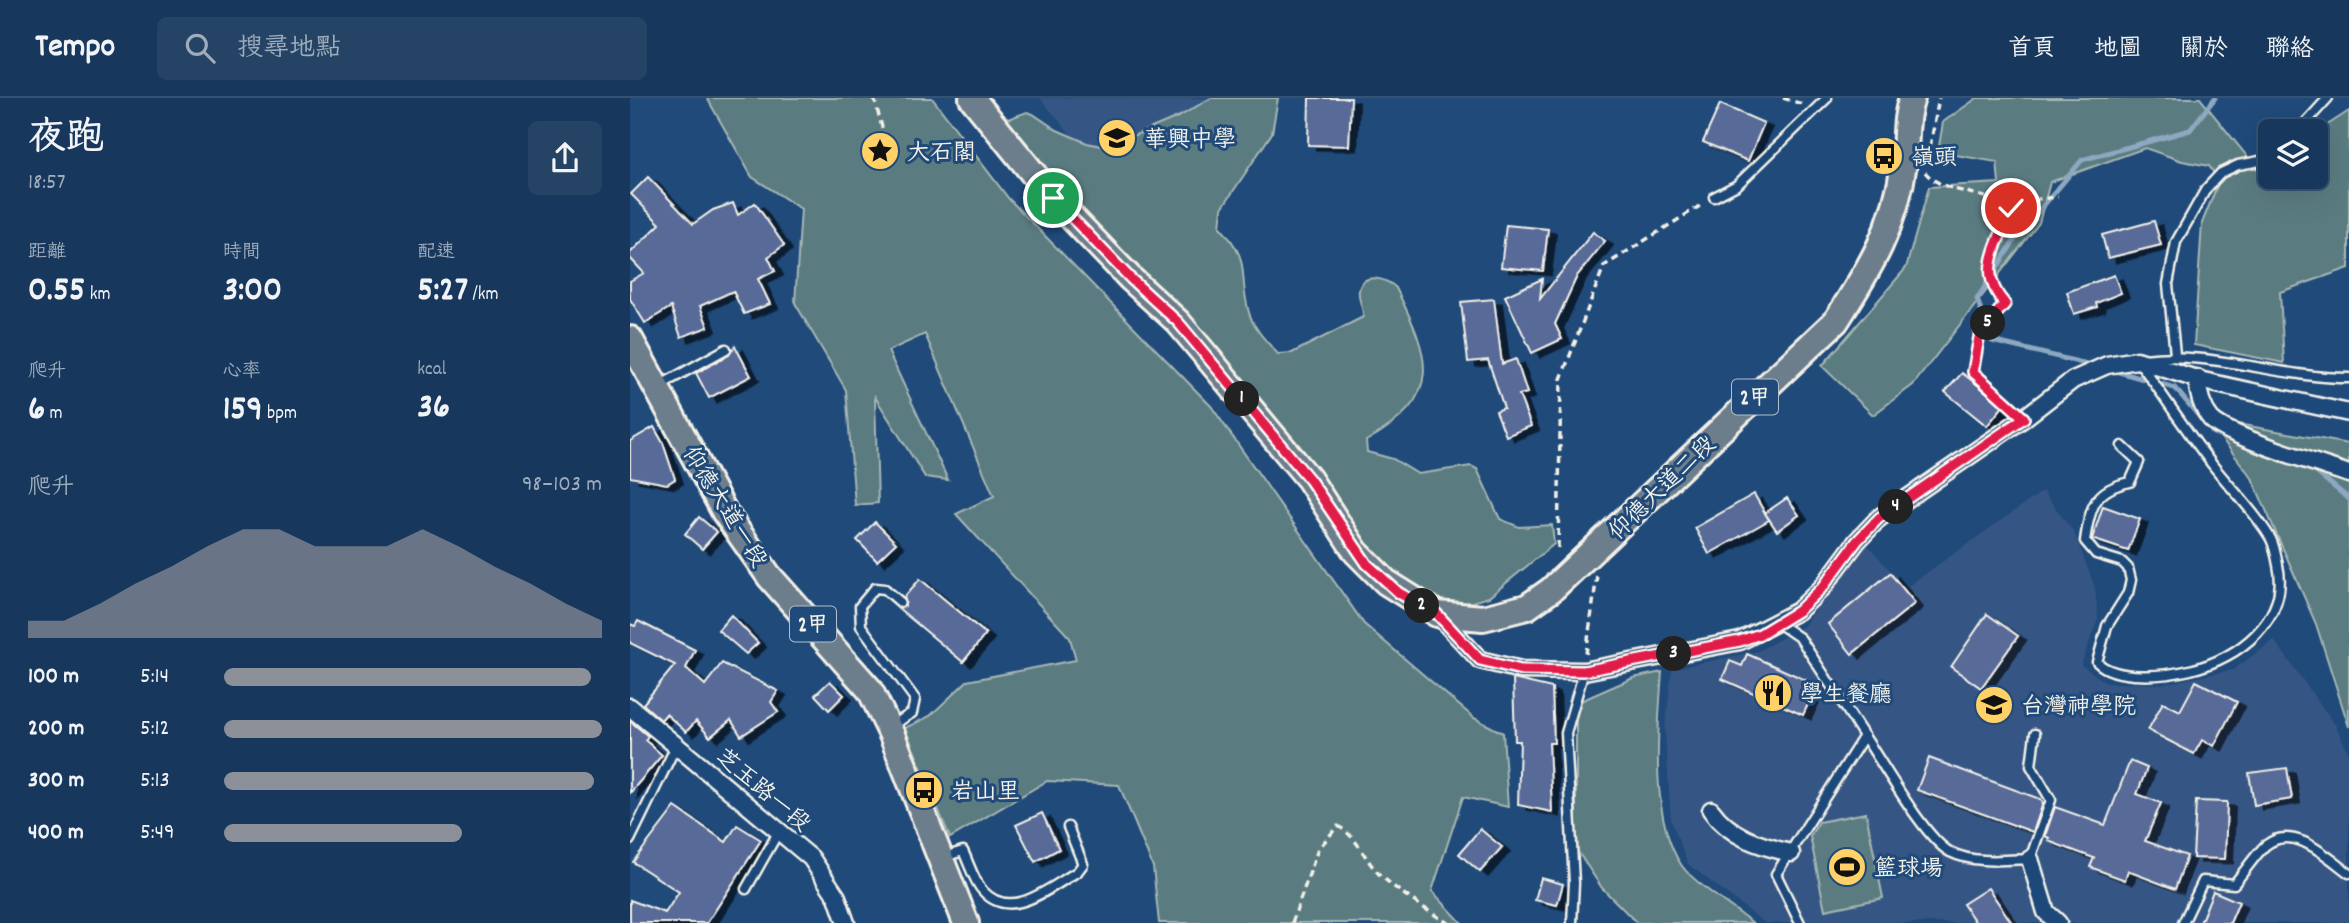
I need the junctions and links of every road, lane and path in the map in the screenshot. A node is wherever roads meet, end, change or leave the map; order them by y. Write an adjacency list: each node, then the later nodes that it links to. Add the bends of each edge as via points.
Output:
1 (874, 98): 10 (path)
2 (972, 98): 29 (main road, 2甲, via 1053,198 1178,322 1310,480 1367,564 1399,593)
3 (1783, 98): 8 (path)
4 (1827, 98): 8 (lane)
5 (1912, 98): 29 (main road, 仰德大道二段 / 2甲, via 1890,229 1836,321 1539,600 1500,616)
6 (1939, 98): 14 (path, via 1925,174)
7 (2328, 98): 9 (lane)
8 (1814, 108): 12 (lane, via 1737,185)
9 (2309, 119)
10 (888, 149)
11 (2258, 161): 17 (lane, via 2221,173 2206,189 2176,242 2168,284)
12 (1714, 197): 26 (path, via 1604,266 1561,379)
13 (2059, 197): 14 (path)
14 (2011, 208): 23 (path, via 1989,263 1995,294 2005,304 1980,332 1973,372)
15 (630, 339): 21 (main road, 仰德大道一段 / 2甲)
16 (726, 349): 21 (lane)
17 (2175, 354): 18 (lane); 20 (lane, via 2293,376)
18 (2137, 360): 19 (street); 23 (street, via 2107,365 2073,380); 24 (lane, via 2273,542 2281,587 2262,630 2208,666 2182,672 2122,673 2111,672 2097,662 2107,626 2131,580 2122,562 2096,554 2085,541 2097,498 2110,486 2130,482 2139,462)
19 (2197, 378): 22 (street); 25 (street, via 2199,398 2212,420 2235,435)
20 (2349, 378)
21 (656, 388): 33 (main road, 仰德大道一段 / 2甲, via 725,513 769,576 870,690)
22 (2349, 412)
23 (2024, 418): 30 (street, via 1879,518 1823,587)
24 (2122, 446)
25 (2349, 474)
26 (1558, 548)
27 (1598, 573): 31 (path)
28 (900, 602): 33 (lane, via 885,589 874,588 860,606 861,626 915,699 912,713)
29 (1437, 614): 31 (street, via 1480,660 1521,670)
30 (1778, 623): 31 (street, via 1740,641); 35 (lane, via 1800,638)
31 (1584, 671): 50 (lane, via 1566,733)
32 (630, 707): 36 (street, 芝玉路一段)
33 (888, 727): 42 (main road, 仰德大道一段 / 2甲)
34 (2035, 734): 43 (lane, via 2031,766 2051,800)
35 (1864, 736): 41 (lane); 43 (lane, via 1927,830 1948,851 1973,859)
36 (677, 745): 39 (street, 芝玉路一段); 40 (lane)
37 (1711, 810): 41 (street, via 1720,822 1757,846)
38 (1068, 827): 42 (lane, via 1083,864 1077,872 1018,905 1003,904 983,891 963,851)
39 (779, 831): 45 (lane); 46 (street, 芝玉路一段, via 811,858 837,897)
40 (630, 841)
41 (1791, 853): 51 (lane, via 1776,874)
42 (941, 857): 47 (main road, 仰德大道一段 / 2甲)
43 (2030, 859): 52 (street, via 2046,912)
44 (2349, 873): 53 (lane, via 2302,840 2282,840 2266,845 2234,884 2203,881)
45 (746, 889)
46 (846, 923)
47 (966, 923)
48 (1292, 923): 49 (path, via 1318,849 1338,826 1354,836 1361,854 1381,876)
49 (1448, 923)
50 (1572, 923)
51 (1800, 923)
52 (2058, 923)
53 (2183, 923)

